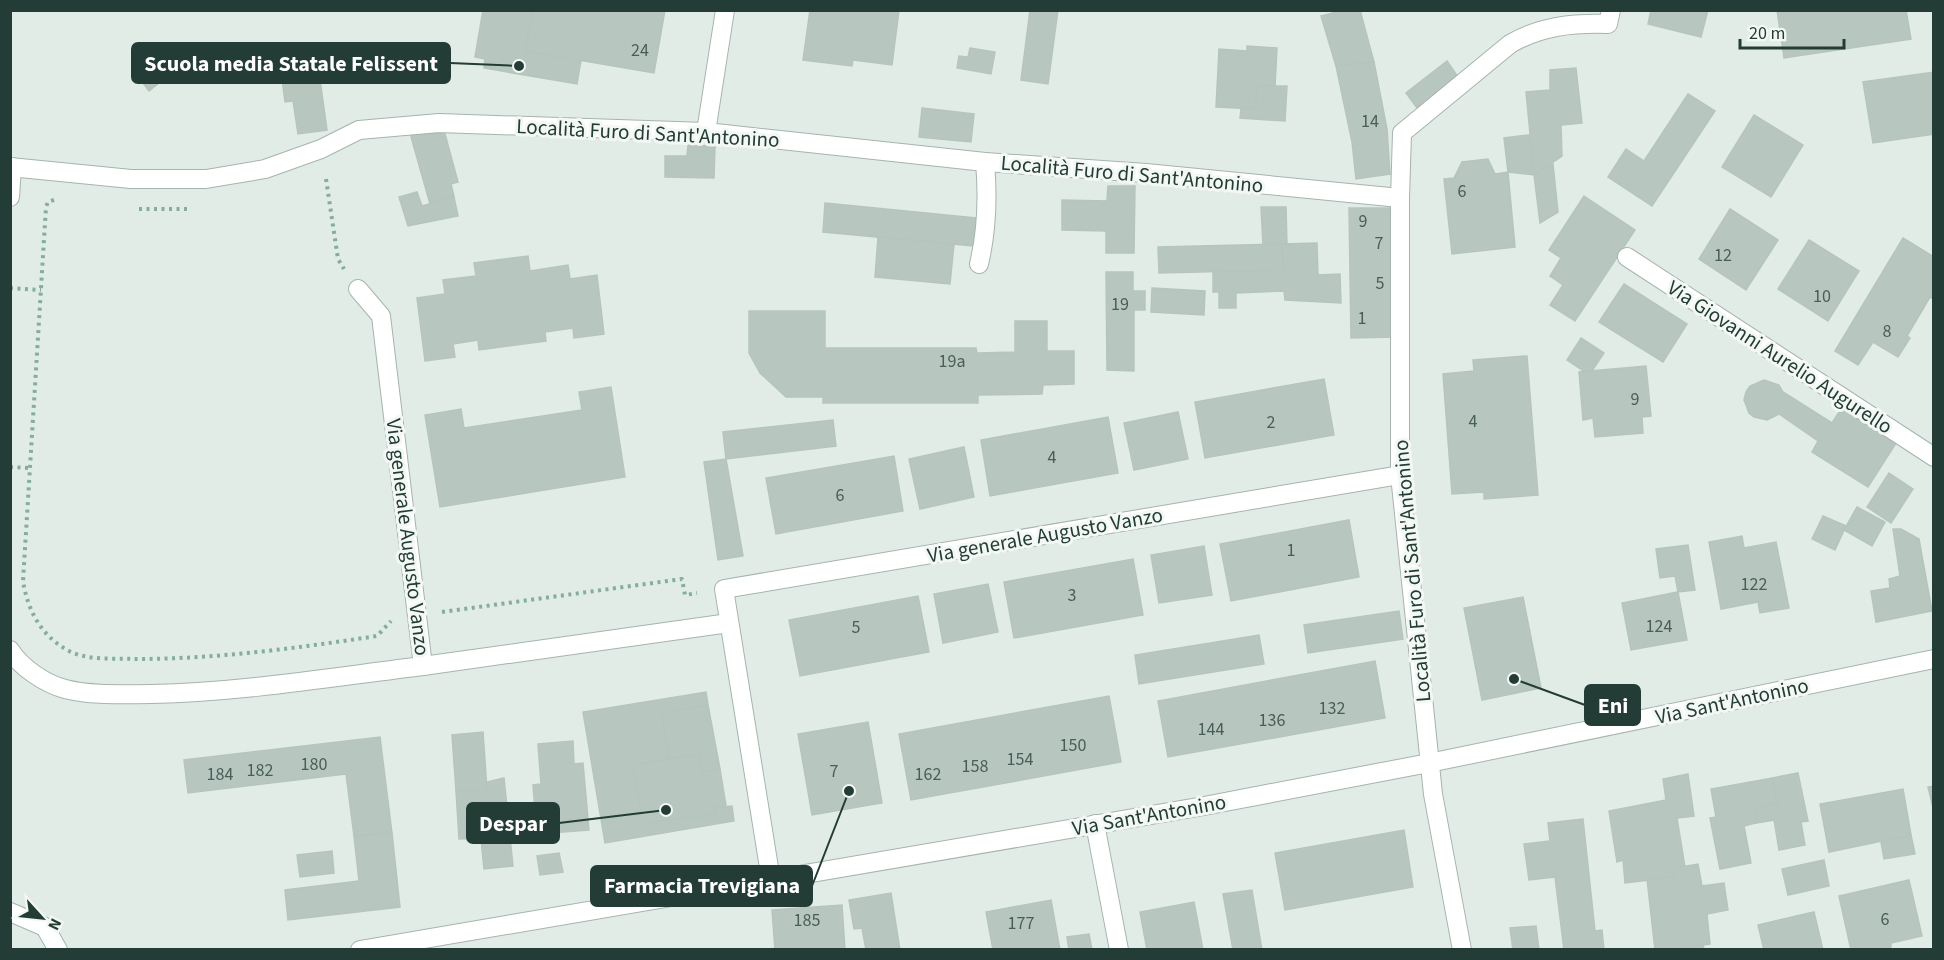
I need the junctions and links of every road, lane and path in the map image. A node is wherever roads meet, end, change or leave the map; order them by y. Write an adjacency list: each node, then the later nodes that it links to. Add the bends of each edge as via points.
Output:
1 (725, 10): 3 (street)
2 (1611, 10): 10 (street, Località Furo di Sant'Antonino, via 1608,24 1559,25 1510,44 1402,133)
3 (706, 132): 4 (street, Località Furo di Sant'Antonino, via 439,123 359,130); 5 (street, Località Furo di Sant'Antonino)
4 (321, 148): 6 (street, Località Furo di Sant'Antonino, via 265,169 206,179 131,179); 7 (path)
5 (985, 162): 10 (street, Località Furo di Sant'Antonino); 15 (street, via 986,213)
6 (11, 167): 9 (street)
7 (326, 179): 8 (path); 17 (path, via 338,259)
8 (315, 182)
9 (10, 197)
10 (1400, 198): 22 (street, Località Furo di Sant'Antonino)
11 (60, 201): 18 (path, via 51,200 46,207)
12 (128, 208): 13 (path)
13 (200, 208)
14 (1627, 258): 19 (street, Via Giovanni Aurelio Augurello)
15 (979, 264)
16 (10, 288): 18 (path)
17 (358, 289): 29 (street, Via generale Augusto Vanzo, via 381,316)
18 (41, 290): 21 (path)
19 (1934, 457)
20 (10, 467): 21 (path)
21 (30, 468): 25 (path, via 23,581 26,599 41,629 69,651 85,657 159,659 275,651 377,636)
22 (1400, 475): 23 (street, Via generale Augusto Vanzo); 30 (street, Località Furo di Sant'Antonino)
23 (724, 588): 24 (path, via 685,595 682,579); 26 (street)
24 (432, 613)
25 (393, 618)
26 (729, 623): 29 (street, Via generale Augusto Vanzo); 32 (street)
27 (10, 650): 29 (street, via 32,672 52,684 122,694 237,689)
28 (1934, 659): 30 (street, Via Sant'Antonino)
29 (423, 666)
30 (1429, 763): 31 (street, Via Sant'Antonino); 38 (street, Località Furo di Sant'Antonino)
31 (1095, 824): 32 (street, Via Sant'Antonino); 37 (street)
32 (771, 880): 34 (street, Via Sant'Antonino)
33 (10, 912): 35 (street, via 45,927)
34 (426, 944): 36 (street, Via Sant'Antonino)
35 (58, 950)
36 (360, 950)
37 (1119, 950)
38 (1462, 950)

